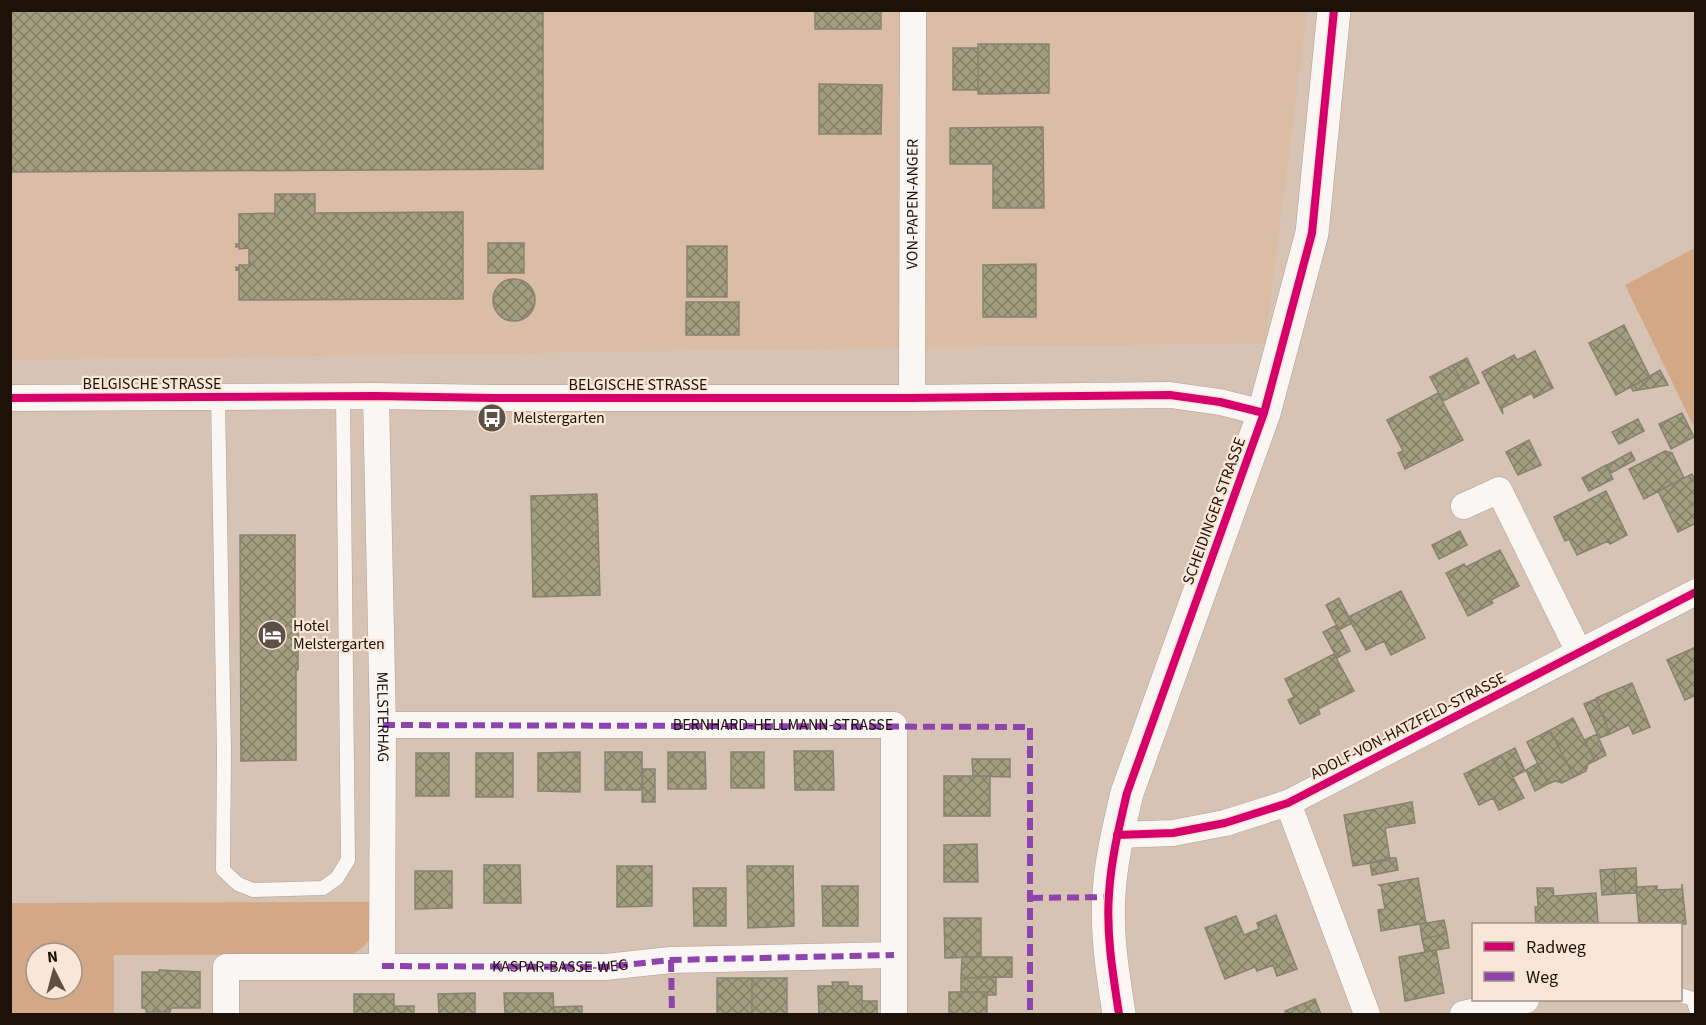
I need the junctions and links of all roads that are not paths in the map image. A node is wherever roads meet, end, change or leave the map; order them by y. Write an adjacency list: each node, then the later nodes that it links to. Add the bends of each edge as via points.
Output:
1 (913, 10): 7 (street, VON-PAPEN-ANGER)
2 (1334, 10): 8 (main road, SCHEIDINGER STRASSE, via 1312,233)
3 (343, 396): 4 (street, BELGISCHE STRASSE); 5 (street, BELGISCHE STRASSE); 5 (lane, via 348,860 337,878 322,888 253,890 238,884 223,870)
4 (376, 396): 7 (street, BELGISCHE STRASSE); 12 (street, MELSTERHAG)
5 (218, 397): 6 (street, BELGISCHE STRASSE)
6 (10, 398)
7 (912, 398): 8 (street, BELGISCHE STRASSE, via 1170,395)
8 (1264, 413): 14 (main road, SCHEIDINGER STRASSE, via 1127,793)
9 (1464, 506): 11 (street, via 1499,490)
10 (1695, 592): 11 (street, ADOLF-VON-HATZFELD-STRASSE)
11 (1579, 652): 13 (street, ADOLF-VON-HATZFELD-STRASSE)
12 (383, 725): 15 (street, BERNHARD-HELLMANN-STRASSE, via 894,725); 16 (street, MELSTERHAG)
13 (1288, 803): 14 (street, ADOLF-VON-HATZFELD-STRASSE, via 1225,823 1173,833); 23 (street)
14 (1117, 835): 22 (main road, SCHEIDINGER STRASSE, via 1108,897)
15 (894, 956): 16 (street, KASPAR-BASSE-WEG, via 671,960 605,967); 21 (street, BERNHARD-HELLMANN-STRASSE)
16 (382, 966): 20 (street, KASPAR-BASSE-WEG, via 226,967)
17 (1682, 996): 19 (lane, via 1693,999)
18 (1518, 1001): 24 (street)
19 (1695, 1009)
20 (226, 1014)
21 (894, 1014)
22 (1119, 1014)
23 (1367, 1014)
24 (1463, 1014)

